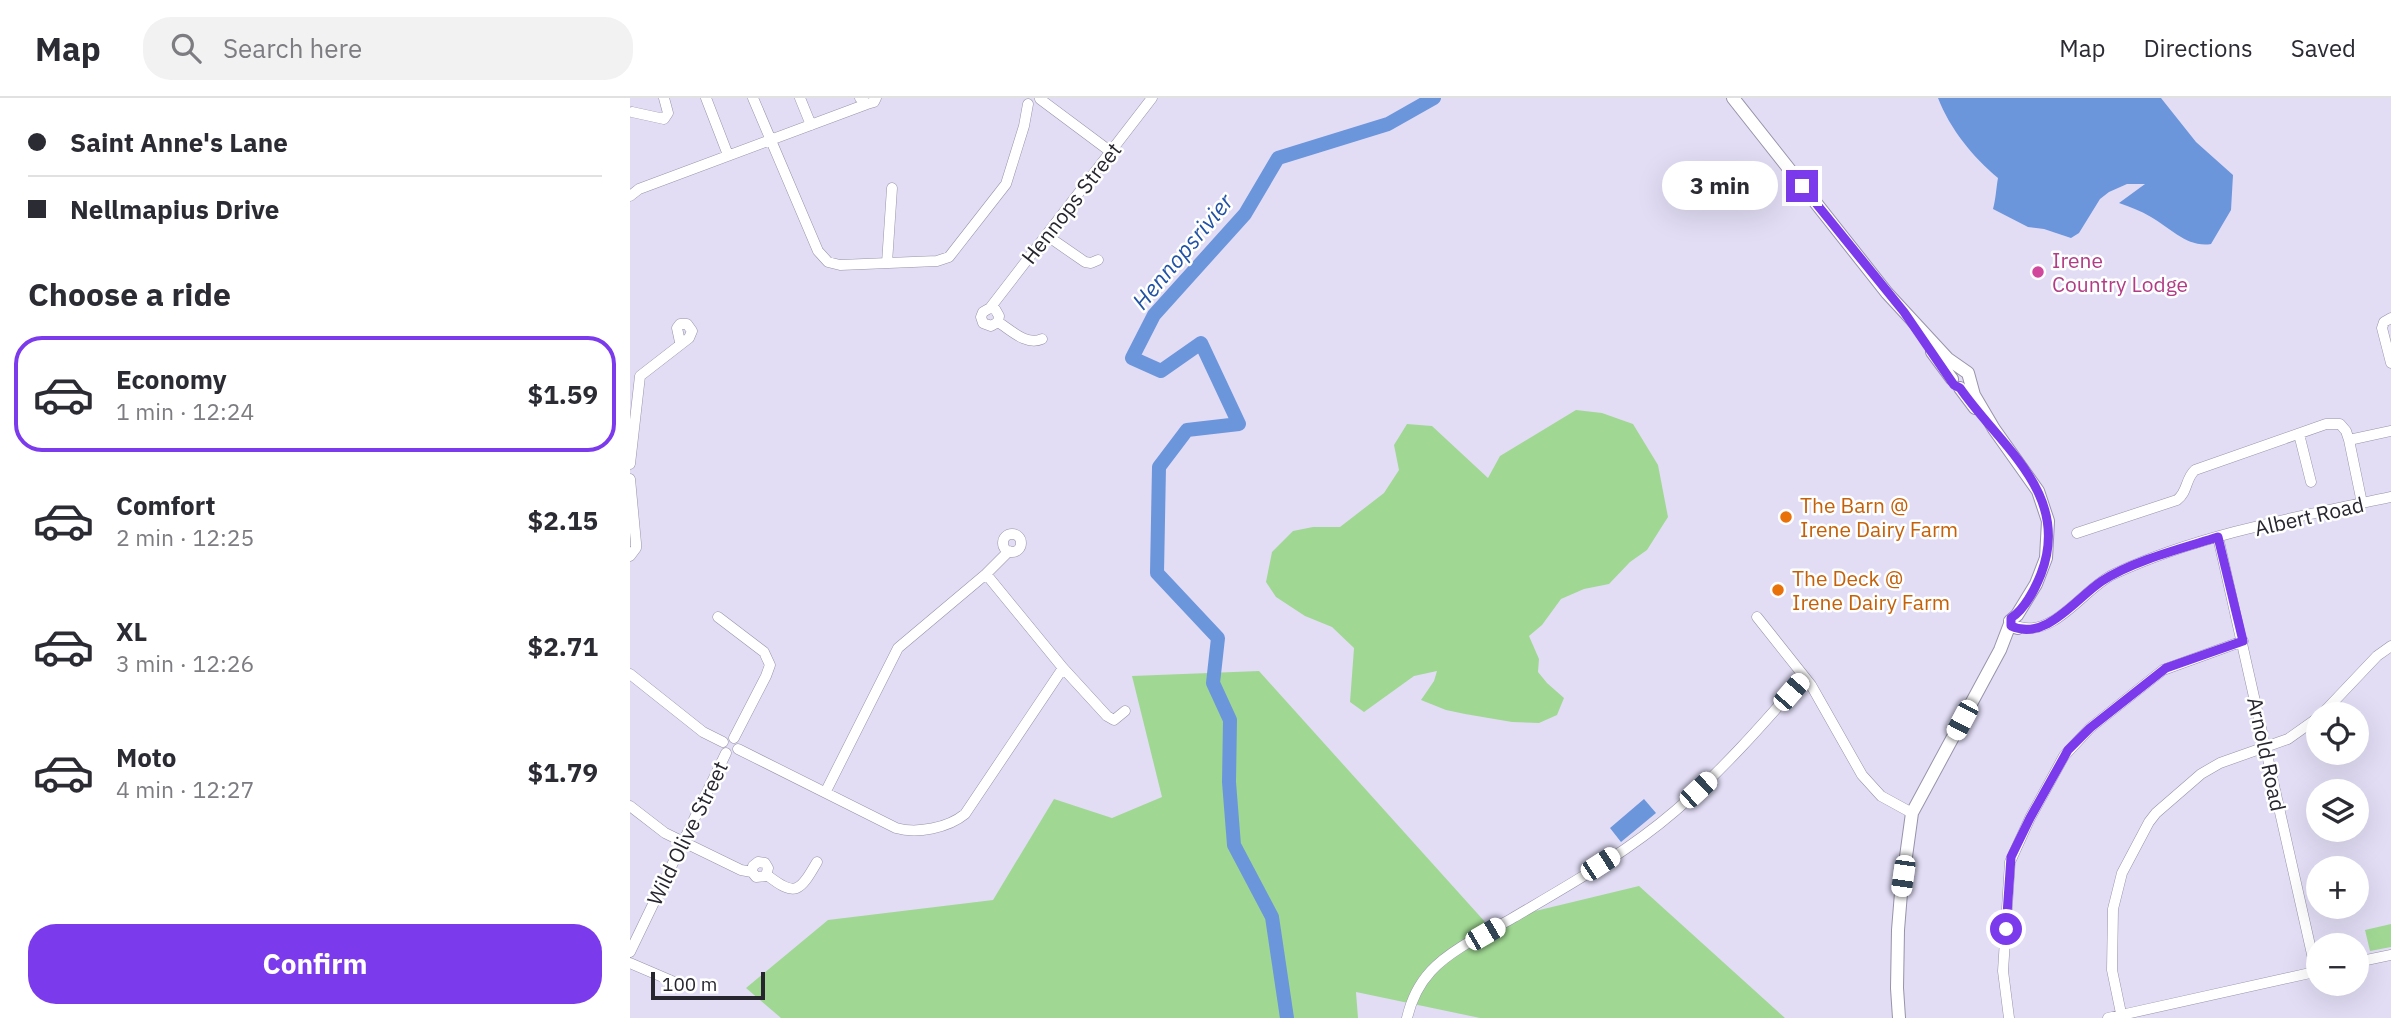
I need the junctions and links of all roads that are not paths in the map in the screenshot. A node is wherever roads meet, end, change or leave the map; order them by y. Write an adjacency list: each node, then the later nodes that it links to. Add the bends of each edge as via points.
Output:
1 (664, 98): 11 (street, via 668,113 664,119)
2 (706, 98): 15 (street)
3 (753, 98): 13 (street)
4 (800, 98): 12 (street)
5 (888, 98): 9 (street)
6 (1040, 98): 10 (street, via 1035,104); 14 (street)
7 (1152, 98): 14 (street, Hennops Street)
8 (1733, 98): 41 (main road, via 1914,330 1961,380 2031,480 2046,510 2046,558)
9 (868, 100): 12 (street)
10 (1026, 101): 20 (street, via 1024,126 1006,184 953,254 942,261)
11 (632, 112)
12 (811, 125): 13 (street)
13 (769, 140): 15 (street); 20 (street, via 824,259 840,265)
14 (1111, 152): 18 (street, Hennops Street)
15 (727, 155): 17 (street)
16 (892, 188): 20 (street)
17 (630, 196)
18 (1046, 235): 19 (street, via 1085,262); 22 (street, Hennops Street, via 990,308 999,313 998,321 1028,341)
19 (1098, 260)
20 (887, 263)
21 (2391, 318): 24 (street, via 2382,328)
22 (1042, 338)
23 (680, 342): 25 (street)
24 (2391, 363)
25 (635, 375): 29 (street)
26 (2391, 431): 28 (street)
27 (2299, 434): 28 (street, via 2335,423 2344,427); 31 (street); 34 (street, via 2195,470 2177,500)
28 (2349, 440): 33 (street)
29 (630, 464)
30 (630, 479): 37 (street, via 636,542)
31 (2311, 482)
32 (2391, 497): 33 (street, Albert Road)
33 (2362, 503): 35 (street, Albert Road)
34 (2077, 533)
35 (2218, 537): 41 (street, Albert Road, via 2113,574 2042,627); 42 (street, Arnold Road)
36 (1009, 551): 38 (street)
37 (631, 554)
38 (986, 574): 44 (street); 53 (street, via 898,648)
39 (718, 617): 50 (street, Wild Olive Street, via 764,652 770,665)
40 (1757, 617): 46 (street)
41 (2018, 622): 55 (main road)
42 (2243, 641): 52 (street, Arnold Road); 68 (street, via 2163,670 2090,728 2059,763 2010,862 2003,971)
43 (2391, 646): 47 (street)
44 (1063, 668): 48 (street, via 1107,716 1114,720); 53 (street, via 965,814 952,823 901,830)
45 (630, 674): 51 (street)
46 (1804, 677): 55 (street, via 1862,775 1881,796); 66 (street, via 1675,811 1576,880 1438,965 1420,987)
47 (2333, 702)
48 (1125, 710)
49 (2306, 726): 52 (street)
50 (736, 744): 51 (street, via 728,737); 51 (street, via 732,754); 53 (street)
51 (724, 747): 56 (street, Wild Olive Street)
52 (2266, 749): 58 (street, Arnold Road); 65 (street, via 2201,774 2156,813 2144,830 2122,873 2113,909 2112,970)
53 (826, 792)
54 (630, 806): 56 (street)
55 (1912, 813): 67 (main road, via 1900,893)
56 (684, 841): 57 (street, via 741,870 752,872 755,864 763,862 767,875 788,890 803,885); 59 (street, Wild Olive Street)
57 (817, 862)
58 (2308, 933)
59 (630, 952)
60 (2391, 955): 61 (street)
61 (2369, 960)
62 (630, 963): 64 (street)
63 (2306, 974): 65 (street)
64 (679, 984)
65 (2122, 1016): 69 (street)
66 (1407, 1018)
67 (1899, 1018)
68 (2009, 1018)
69 (2108, 1018)

